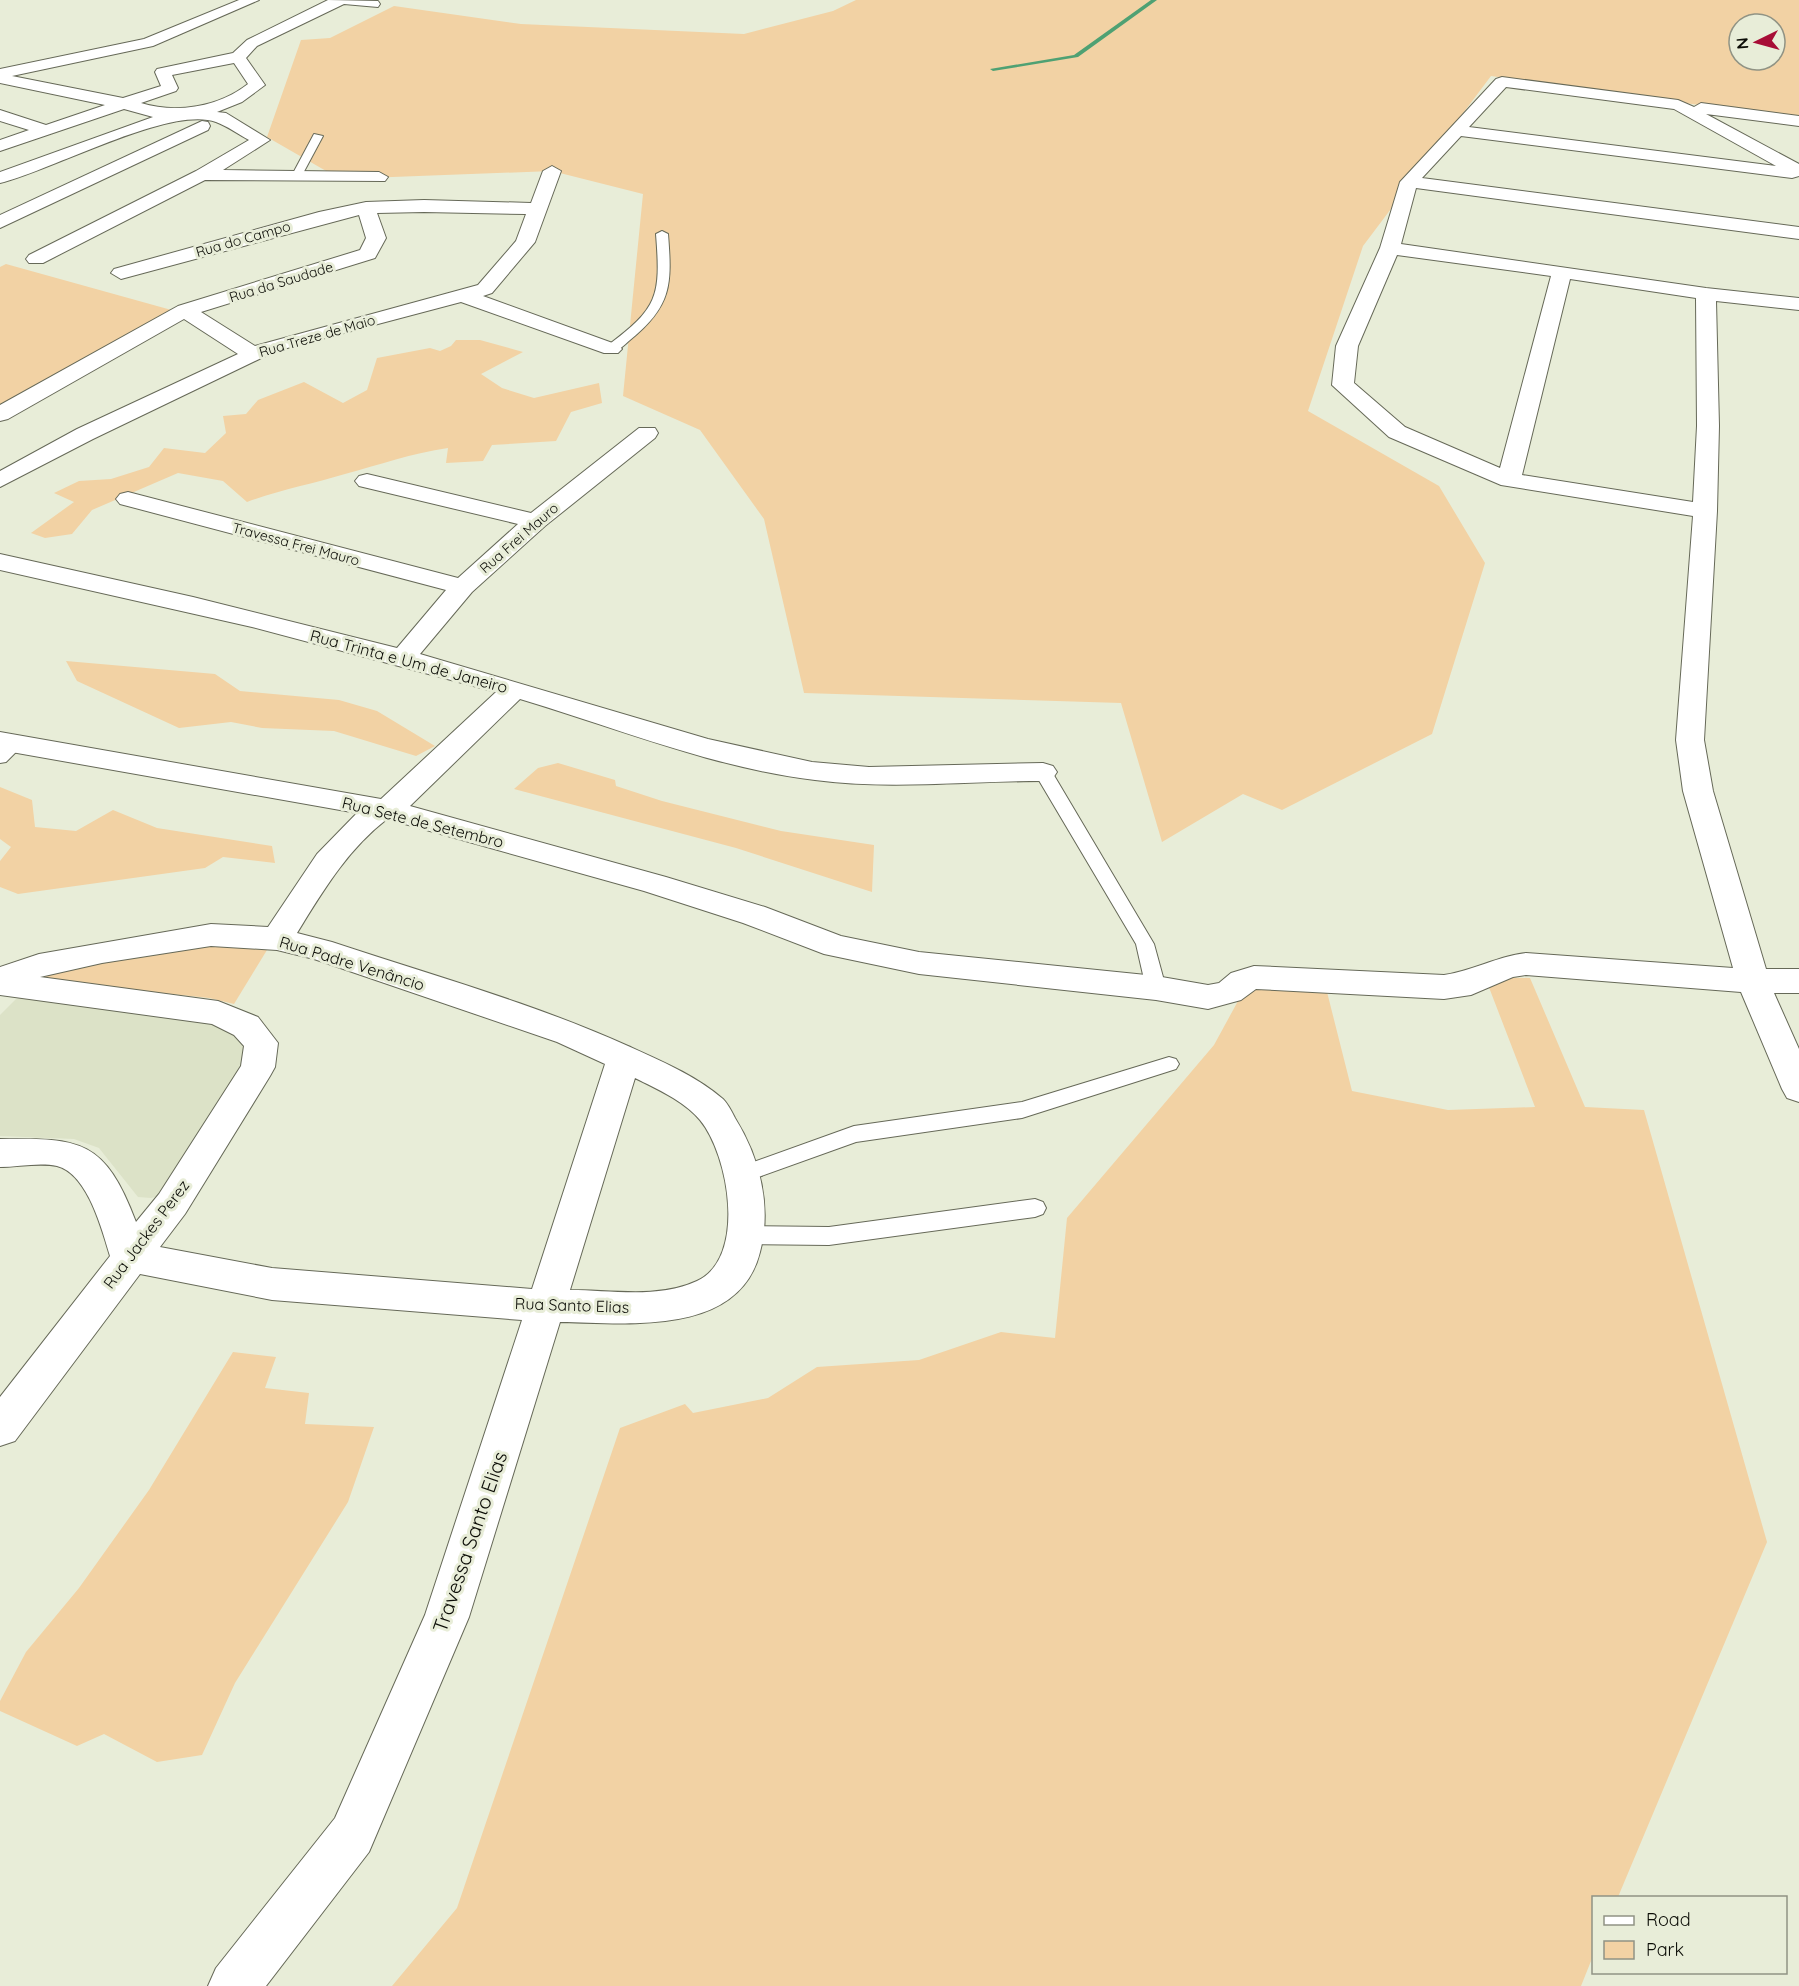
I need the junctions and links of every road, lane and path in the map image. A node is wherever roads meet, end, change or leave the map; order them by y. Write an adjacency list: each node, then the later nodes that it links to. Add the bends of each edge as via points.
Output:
1 (252, 0): 6 (street, via 148,43 14,69)
2 (340, 0): 5 (street, via 252,43)
3 (347, 0): 4 (street)
4 (373, 4)
5 (238, 57): 7 (street, via 163,72 170,88); 9 (street, via 257,85 234,99)
6 (0, 76): 7 (street)
7 (123, 104): 9 (street, via 154,113); 13 (street)
8 (1678, 105): 12 (street); 14 (street, via 1502,82); 18 (street)
9 (189, 113): 11 (street); 22 (street)
10 (0, 115): 13 (street)
11 (220, 117): 19 (street, via 261,140); 26 (street)
12 (1799, 121)
13 (45, 130): 16 (street)
14 (1458, 131): 18 (street); 23 (street)
15 (318, 136): 20 (lane)
16 (0, 146)
17 (552, 171): 25 (street, Rua Treze de Maio)
18 (1799, 172)
19 (202, 175): 20 (street); 30 (street)
20 (296, 177): 21 (street)
21 (379, 177)
22 (0, 178)
23 (1409, 182): 27 (street); 29 (street)
24 (366, 208): 25 (street); 32 (street, Rua do Campo); 36 (street, Rua da Saudade, via 376,238 368,254)
25 (537, 209): 34 (street, Rua Treze de Maio, via 525,242 485,289)
26 (0, 222)
27 (1799, 233)
28 (662, 234): 37 (lane, via 664,286 658,305)
29 (1390, 248): 31 (street); 42 (street, via 1347,346 1344,385 1397,432)
30 (36, 259)
31 (1562, 272): 33 (street); 42 (street)
32 (121, 273)
33 (1707, 294): 35 (street); 45 (street)
34 (462, 295): 37 (street); 38 (street, Rua Treze de Maio)
35 (1799, 304)
36 (185, 310): 38 (street); 39 (street, Rua da Saudade)
37 (611, 349)
38 (253, 354): 41 (street, Rua Treze de Maio, via 85,434)
39 (0, 414)
40 (647, 433): 46 (street, Rua Frei Mauro)
41 (0, 480)
42 (1509, 480): 45 (street)
43 (368, 481): 46 (street)
44 (128, 499): 48 (street, Travessa Frei Mauro)
45 (1705, 511): 56 (street, via 1690,740 1698,790)
46 (536, 521): 48 (street, Rua Frei Mauro)
47 (0, 562): 49 (street, Rua Trinta e Um de Janeiro, via 154,594)
48 (463, 587): 49 (street, Rua Frei Mauro)
49 (403, 658): 50 (street, Rua Trinta e Um de Janeiro)
50 (515, 689): 52 (street, Rua Trinta e Um de Janeiro, via 691,744 815,771); 53 (street, via 396,803)
51 (5, 748): 53 (street, Rua Sete de Setembro)
52 (1043, 772): 58 (lane, via 1145,944)
53 (381, 808): 54 (street, via 352,832); 58 (street, Rua Sete de Setembro, via 655,884 836,946 919,963)
54 (277, 939): 55 (street, Rua Padre Venâncio, via 211,935 39,965); 60 (street, Rua Padre Venâncio, via 569,1033)
55 (0, 981): 59 (street, Rua Padre Venâncio)
56 (1753, 981): 57 (street, Rua Sete de Setembro); 58 (street, Rua Sete de Setembro, via 1526,964 1507,966 1471,983 1444,987 1254,977 1217,996); 62 (street)
57 (1799, 981)
58 (1156, 988)
59 (218, 1013): 67 (street, Rua Jackes Perez, via 246,1026 261,1043 258,1067 172,1204)
60 (624, 1058): 64 (street, Rua Santo Elias, via 676,1083 712,1110 730,1139); 68 (street, Travessa Santo Elias)
61 (1169, 1064): 64 (lane, via 1022,1110 854,1134)
62 (1799, 1089)
63 (0, 1153): 67 (street, via 61,1154 77,1161 111,1199)
64 (742, 1175): 66 (street, Rua Santo Elias)
65 (1035, 1208): 66 (lane, via 829,1236)
66 (746, 1235): 68 (street, Rua Santo Elias, via 738,1265 711,1293 664,1307)
67 (129, 1257): 68 (street, Rua Santo Elias, via 272,1284); 69 (street, Rua Jackes Perez)
68 (547, 1306): 70 (street, Travessa Santo Elias, via 447,1617 352,1834)
69 (1, 1426)
70 (234, 1986)

